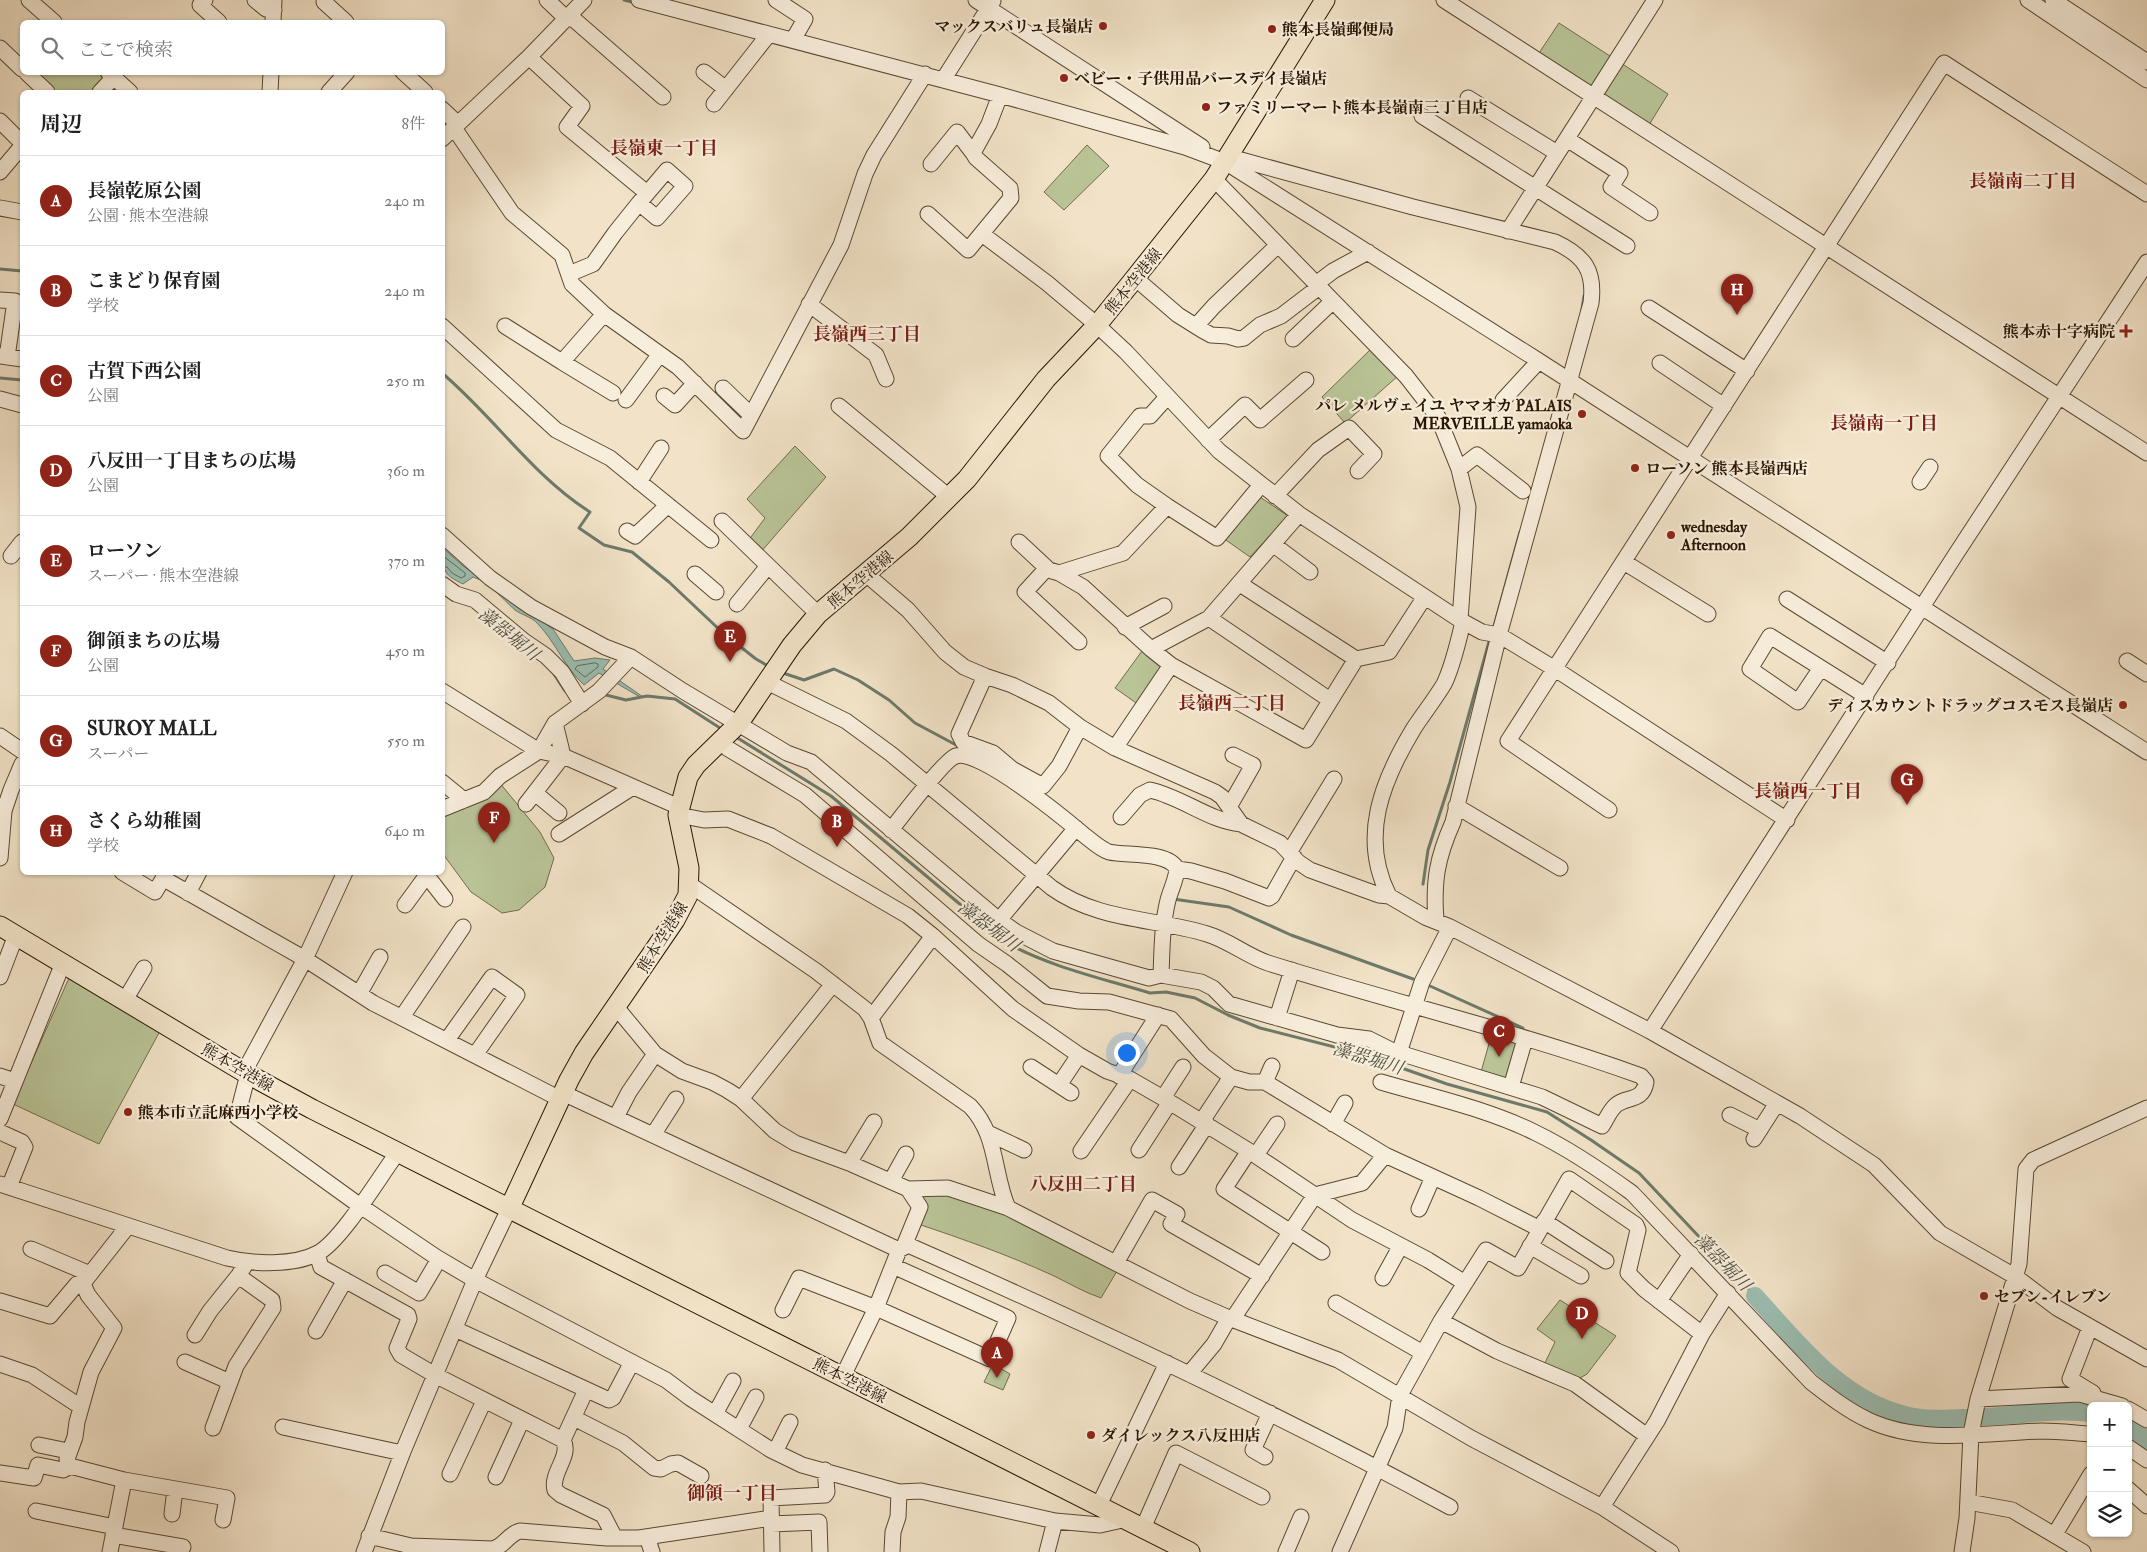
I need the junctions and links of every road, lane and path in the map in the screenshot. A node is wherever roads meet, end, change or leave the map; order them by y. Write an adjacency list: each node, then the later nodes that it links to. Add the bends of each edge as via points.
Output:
1 (29, 0): 18 (street)
2 (205, 0): 19 (street, via 200,5)
3 (255, 0): 16 (street)
4 (326, 0): 20 (street, via 324,2)
5 (547, 0): 17 (street)
6 (584, 0): 17 (street)
7 (639, 0): 14 (street)
8 (776, 0): 22 (street, via 805,19)
9 (1325, 0): 58 (main road, 熊本空港線)
10 (1444, 0): 45 (street)
11 (1655, 0): 45 (street)
12 (2028, 0): 35 (street)
13 (2053, 0): 25 (street)
14 (663, 3): 21 (street)
15 (986, 3): 34 (street); 58 (street)
16 (273, 11)
17 (568, 18): 24 (street); 44 (street)
18 (52, 20)
19 (217, 20)
20 (344, 20)
21 (769, 34): 22 (street); 36 (street)
22 (793, 40): 33 (street)
23 (0, 48): 26 (street)
24 (529, 57): 51 (street); 75 (street, via 582,106 567,127 643,198 593,264)
25 (2147, 62)
26 (20, 65)
27 (704, 72): 36 (street)
28 (31, 75): 37 (street)
29 (111, 75): 38 (street); 39 (street)
30 (271, 75): 40 (street)
31 (344, 75): 41 (street)
32 (406, 75): 42 (street)
33 (922, 78): 34 (street); 80 (street, via 874,155 841,245)
34 (943, 80): 43 (street)
35 (2147, 80)
36 (726, 89): 47 (street)
37 (45, 90)
38 (101, 90)
39 (128, 90)
40 (270, 90)
41 (331, 90)
42 (421, 90)
43 (1000, 95): 56 (street); 58 (street, via 1184,147)
44 (664, 97)
45 (1594, 97): 53 (street); 72 (street)
46 (1468, 98): 57 (street)
47 (714, 104)
48 (445, 113): 51 (street)
49 (1422, 116): 62 (street)
50 (0, 121): 54 (street)
51 (456, 126): 52 (street); 75 (street, via 512,213 562,255)
52 (445, 136)
53 (1567, 139): 57 (street); 66 (street, via 1620,173 1611,187)
54 (20, 143)
55 (20, 147): 60 (street)
56 (973, 153): 59 (street, via 957,132); 69 (street, via 1012,192 1012,198)
57 (1557, 153): 62 (street)
58 (1225, 162): 61 (main road, 熊本空港線); 68 (street, via 1241,160); 73 (street)
59 (931, 164)
60 (0, 172)
61 (1214, 179): 70 (street); 76 (main road, 熊本空港線)
62 (1536, 188): 68 (street); 71 (street)
63 (2147, 194): 72 (street, via 1944,63)
64 (0, 208): 65 (street)
65 (20, 212)
66 (1650, 213)
67 (928, 214): 69 (street, via 968,250)
68 (1508, 231): 96 (street, via 1555,242 1580,257 1587,267 1593,288 1591,304)
69 (982, 234): 83 (street)
70 (1278, 245): 77 (street); 85 (street)
71 (1627, 246)
72 (1827, 246): 93 (street); 101 (street)
73 (1368, 252): 77 (street, via 1333,271); 90 (street)
74 (2147, 262): 101 (street)
75 (569, 274): 82 (street, via 572,284)
76 (1135, 278): 83 (main road, 熊本空港線); 85 (street)
77 (1317, 285): 79 (street); 85 (street, via 1292,309 1260,325 1244,338 1211,335)
78 (0, 300): 89 (street, via 15,301)
79 (1332, 301): 87 (street); 113 (street, via 1429,404 1438,417)
80 (809, 304): 94 (street, via 876,355); 107 (street)
81 (1649, 308): 93 (street)
82 (604, 314): 88 (street); 91 (street)
83 (1097, 325): 100 (street); 120 (main road, 熊本空港線, via 1046,380)
84 (505, 326): 91 (street)
85 (1196, 326)
86 (445, 329): 115 (street, via 556,430 610,458)
87 (1293, 339)
88 (660, 354): 91 (street, via 619,396); 97 (street)
89 (10, 358)
90 (1539, 361): 96 (street); 103 (street)
91 (562, 362)
92 (1660, 363): 106 (street)
93 (1747, 371): 106 (street)
94 (886, 379)
95 (1306, 380): 108 (street, via 1260,420 1245,405)
96 (1570, 382): 111 (street); 151 (street)
97 (695, 383): 99 (street, via 676,405); 107 (street, via 743,431)
98 (723, 388): 107 (street)
99 (664, 396)
100 (1167, 397): 108 (street); 122 (street, via 1150,416 1140,416 1108,456 1137,485)
101 (2060, 397): 110 (street); 145 (street)
102 (0, 398): 104 (street)
103 (1503, 400)
104 (20, 404)
105 (839, 406): 120 (street)
106 (1724, 406): 111 (street)
107 (752, 415)
108 (1208, 440): 117 (street)
109 (661, 448): 115 (street)
110 (2147, 453)
111 (1690, 459): 132 (street); 145 (street)
112 (1930, 467): 116 (street)
113 (1460, 469): 118 (street, via 1477,455); 149 (street, via 1468,507)
114 (1358, 471): 119 (street, via 1374,454 1349,428 1318,450)
115 (639, 482): 121 (street)
116 (1920, 482)
117 (1261, 485): 119 (street); 122 (street, via 1216,538)
118 (1523, 492)
119 (1275, 496): 123 (street)
120 (949, 497): 137 (main road, 熊本空港線)
121 (668, 505): 125 (street, via 635,536); 127 (street)
122 (1167, 506): 134 (street, via 1123,554)
123 (1299, 514): 130 (street); 141 (street)
124 (722, 521): 133 (street)
125 (627, 531)
126 (445, 538): 154 (street, via 490,578 532,607 605,647)
127 (711, 540)
128 (1019, 542): 134 (street)
129 (20, 545): 131 (street)
130 (1274, 545): 135 (street); 138 (street)
131 (11, 556)
132 (1624, 562): 147 (street); 160 (street)
133 (768, 566): 143 (street); 146 (street)
134 (1053, 570): 150 (street, via 1083,587); 152 (street, via 1025,592)
135 (1310, 572)
136 (695, 574): 140 (street)
137 (866, 574): 146 (main road, 熊本空港線); 163 (street, via 908,610 945,652 964,667)
138 (1240, 584): 148 (street); 155 (street)
139 (445, 586): 167 (street, via 456,594 475,600 546,656 562,672)
140 (716, 592)
141 (1424, 598): 149 (street); 155 (street, via 1389,652)
142 (1787, 599): 157 (street)
143 (737, 604)
144 (1164, 606): 150 (street)
145 (1923, 609): 157 (street); 176 (street)
146 (818, 614): 161 (main road, 熊本空港線)
147 (1708, 614)
148 (1209, 618): 153 (street); 166 (street)
149 (1461, 621): 151 (street, via 1482,632); 210 (street, via 1444,683 1397,758 1380,801 1374,828 1375,843 1383,884)
150 (1125, 627): 153 (street)
151 (1499, 635): 160 (street); 185 (street)
152 (1079, 642)
153 (1151, 649): 158 (street)
154 (631, 657): 167 (street); 169 (street)
155 (1356, 659): 166 (street)
156 (2127, 661): 162 (street)
157 (1888, 663): 165 (street)
158 (1171, 665): 166 (street, via 1306,740); 173 (street)
159 (1821, 668): 159 (street, via 1770,636 1750,669 1798,702); 165 (street)
160 (1555, 669): 188 (street, via 1508,741); 192 (street)
161 (773, 673): 169 (main road, 熊本空港線); 182 (street, via 846,721)
162 (2147, 674)
163 (985, 676): 170 (street, via 1012,684 1049,703); 170 (street, via 959,734 963,742 993,753 1012,769 1042,786 1060,766)
164 (445, 693): 175 (street)
165 (1866, 696): 192 (street)
166 (1330, 700)
167 (582, 704): 168 (street)
168 (555, 723): 175 (street); 178 (street)
169 (739, 723): 189 (main road, 熊本空港線, via 696,764 688,777); 195 (street, via 787,753 811,762)
170 (1080, 727): 173 (street)
171 (0, 736): 174 (street)
172 (727, 748): 232 (street, via 805,795 978,944 1042,994 1063,1000 1109,1002)
173 (1114, 748): 186 (street, via 1215,792)
174 (20, 750)
175 (540, 751): 178 (street); 184 (street, via 500,776 484,792)
176 (2147, 752)
177 (1233, 755): 186 (street, via 1253,765)
178 (562, 756): 183 (street); 190 (street, via 530,798)
179 (20, 768): 198 (street, via 4,811)
180 (1334, 779): 197 (street)
181 (445, 784): 184 (street)
182 (927, 784): 194 (street, via 953,758 965,756 988,766 1039,798); 195 (street); 201 (street)
183 (633, 787): 189 (street); 196 (street)
184 (464, 800): 187 (street)
185 (1456, 806): 199 (street); 214 (street, via 1442,847 1434,889)
186 (1229, 807): 193 (street)
187 (445, 808)
188 (1609, 810)
189 (679, 811): 208 (main road, 熊本空港線); 219 (street, via 704,820 728,819 771,836 908,916)
190 (559, 813)
191 (1121, 817): 193 (street, via 1140,795 1150,790 1225,822)
192 (1787, 820): 236 (street)
193 (1241, 824): 197 (street, via 1280,842)
194 (1076, 828): 200 (street, via 1106,851 1157,858 1171,862); 201 (street)
195 (891, 830): 213 (street)
196 (559, 834)
197 (1292, 854): 200 (street, via 1269,898 1224,881); 210 (street, via 1310,870)
198 (0, 858)
199 (1560, 868)
200 (1177, 869): 215 (street)
201 (1036, 874): 213 (street); 215 (street, via 1082,906)
202 (127, 875): 203 (street, via 155,892)
203 (165, 875): 209 (street)
204 (197, 875): 209 (street)
205 (344, 875): 221 (street)
206 (424, 875): 212 (street)
207 (426, 875): 211 (street)
208 (690, 884): 227 (street); 231 (main road, 熊本空港線, via 675,920)
209 (188, 893): 221 (street)
210 (1389, 896): 214 (street)
211 (445, 899)
212 (406, 906)
213 (999, 920): 225 (street, via 1053,951 1144,977)
214 (1436, 920): 217 (street)
215 (1164, 924): 224 (street, via 1208,934 1254,958); 225 (street)
216 (463, 927): 233 (street)
217 (1450, 927): 230 (street, via 1422,982); 236 (street)
218 (8, 930): 222 (main road, 熊本空港線); 226 (street)
219 (933, 936): 234 (street); 242 (street, via 1013,1009)
220 (380, 956): 228 (street)
221 (305, 959): 228 (street); 246 (street)
222 (63, 963): 229 (main road, 熊本空港線); 250 (street)
223 (144, 968): 229 (street)
224 (1292, 970): 230 (street); 235 (street)
225 (1160, 975): 235 (street, via 1207,984 1230,1004)
226 (0, 977)
227 (834, 984): 234 (street, via 865,1009); 256 (street)
228 (359, 994): 233 (street)
229 (124, 1000): 246 (main road, 熊本空港線)
230 (1414, 1006): 237 (street); 239 (street)
231 (616, 1007): 240 (street); 254 (main road, 熊本空港線, via 584,1053)
232 (1158, 1015): 248 (street); 249 (street, via 1170,1019 1204,1056)
233 (402, 1017): 238 (street)
234 (871, 1018): 269 (street, via 880,1043 970,1106)
235 (1277, 1018): 239 (street, via 1337,1035 1364,1037)
236 (1650, 1031): 258 (street)
237 (1525, 1039): 253 (street); 253 (street, via 1641,1076 1646,1082 1645,1087 1637,1098 1615,1106 1602,1126 1542,1097)
238 (447, 1040): 241 (street); 241 (street, via 492,977 517,995)
239 (1399, 1053): 253 (street)
240 (656, 1054): 256 (street, via 672,1066 712,1082); 262 (street)
241 (475, 1055): 254 (street)
242 (1079, 1055): 245 (street, via 1065,1089); 248 (street)
243 (1183, 1066): 257 (street)
244 (1272, 1066): 251 (street)
245 (1031, 1067)
246 (246, 1073): 274 (main road, 熊本空港線); 285 (street, via 237,1117)
247 (0, 1076): 250 (street)
248 (1125, 1077): 257 (street); 273 (street)
249 (1231, 1077): 251 (street); 265 (street)
250 (16, 1081): 263 (street)
251 (1265, 1082): 267 (street)
252 (1381, 1082): 298 (street, via 1491,1115 1536,1133 1599,1169 1632,1193)
253 (1511, 1087)
254 (562, 1096): 262 (street); 286 (main road, 熊本空港線)
255 (676, 1099): 270 (street)
256 (741, 1099): 278 (street, via 779,1134)
257 (1166, 1100): 265 (street); 272 (street)
258 (1777, 1102): 261 (street, via 1757,1134); 309 (street, via 1874,1165 1940,1233)
259 (1345, 1103): 267 (street)
260 (2147, 1108): 309 (street, via 2029,1163 2024,1175)
261 (1730, 1115)
262 (616, 1117): 270 (street)
263 (0, 1119)
264 (874, 1122): 278 (street)
265 (1204, 1122): 275 (street); 279 (street)
266 (1277, 1124): 275 (street)
267 (1333, 1124): 277 (street)
268 (0, 1132): 282 (street, via 22,1142 25,1147)
269 (988, 1133): 271 (street); 287 (street)
270 (653, 1135): 294 (street)
271 (1024, 1150)
272 (1139, 1150)
273 (1081, 1151)
274 (398, 1152): 285 (street); 286 (main road, 熊本空港線)
275 (1253, 1153): 284 (street); 291 (street, via 1224,1190)
276 (906, 1154): 281 (street)
277 (1385, 1155): 280 (street); 284 (street, via 1362,1183)
278 (849, 1163): 281 (street)
279 (1179, 1167)
280 (1433, 1177): 288 (street); 289 (street)
281 (891, 1181): 283 (street)
282 (5, 1186): 290 (street)
283 (908, 1189): 287 (street, via 948,1188); 294 (street, via 920,1207)
284 (1315, 1195): 291 (street); 293 (street)
285 (359, 1206): 297 (street, via 331,1244); 299 (street)
286 (510, 1207): 312 (street); 335 (main road, 熊本空港線)
287 (1008, 1208): 302 (street)
288 (1418, 1210)
289 (1542, 1225): 292 (street); 300 (street); 315 (street, via 1569,1179 1636,1225 1638,1230 1628,1273)
290 (128, 1226): 301 (street); 308 (street)
291 (1290, 1231): 296 (street); 306 (street)
292 (1530, 1246): 307 (street); 313 (street, via 1518,1268 1486,1250)
293 (1400, 1247): 310 (street); 313 (street)
294 (902, 1248): 303 (street); 331 (street, via 908,1245)
295 (31, 1250): 308 (street)
296 (1322, 1252)
297 (317, 1254): 301 (street, via 282,1262); 311 (street, via 321,1267)
298 (1691, 1254): 314 (street); 315 (street)
299 (439, 1259): 304 (street, via 419,1293); 312 (street)
300 (1606, 1261)
301 (247, 1262): 305 (street)
302 (1116, 1263): 306 (street, via 1152,1200 1177,1214 1171,1224); 320 (street)
303 (893, 1266): 318 (street); 318 (street, via 1008,1318 990,1359)
304 (385, 1273)
305 (239, 1275): 326 (street); 337 (street, via 272,1300 274,1306 236,1366)
306 (1262, 1276): 320 (street)
307 (1581, 1276)
308 (87, 1277): 316 (street, via 50,1316); 345 (street, via 83,1288 85,1292 114,1328 92,1367)
309 (2016, 1277): 322 (street, via 2057,1308); 341 (street)
310 (1383, 1278)
311 (345, 1280): 324 (street); 334 (street, via 408,1315 397,1348 399,1353)
312 (475, 1280): 323 (street); 330 (street)
313 (1465, 1282): 321 (street)
314 (1728, 1293): 325 (street); 356 (street, via 1810,1382 1841,1405 1869,1420 1902,1431 1931,1435)
315 (1659, 1300): 325 (street)
316 (0, 1301)
317 (1336, 1302): 327 (street)
318 (876, 1308): 319 (street, via 799,1278); 335 (street)
319 (783, 1310)
320 (1230, 1319): 333 (street); 339 (street, via 1338,1360)
321 (1441, 1321): 327 (street); 358 (street, via 1497,1351 1575,1384)
322 (2090, 1327): 328 (street); 344 (street, via 2070,1379)
323 (455, 1329): 334 (street); 338 (street)
324 (316, 1331)
325 (1702, 1334): 358 (street)
326 (195, 1335)
327 (1423, 1353): 339 (street)
328 (2147, 1359)
329 (185, 1362): 337 (street)
330 (632, 1362): 338 (street, via 611,1400); 348 (street, via 666,1380)
331 (1167, 1363): 333 (street); 380 (street)
332 (0, 1364): 345 (street, via 32,1375)
333 (1189, 1374): 347 (street)
334 (435, 1375): 342 (street); 363 (street)
335 (843, 1376): 380 (main road, 熊本空港線)
336 (733, 1380): 348 (street)
337 (230, 1382): 354 (street)
338 (586, 1390): 349 (street)
339 (1400, 1395): 367 (street, via 1395,1428); 383 (street, via 1471,1438)
340 (756, 1398): 355 (street)
341 (1978, 1399): 343 (street, via 2080,1394); 356 (street)
342 (484, 1401): 350 (street); 370 (street)
343 (2109, 1402)
344 (2112, 1402)
345 (81, 1407): 365 (street)
346 (2132, 1411): 351 (street)
347 (1270, 1413): 364 (street, via 1254,1450); 367 (street)
348 (715, 1414): 355 (street)
349 (574, 1418): 359 (street); 371 (street, via 623,1443 654,1468 678,1463)
350 (522, 1420): 359 (street); 372 (street)
351 (2147, 1420)
352 (790, 1422): 362 (street)
353 (283, 1427): 363 (street)
354 (213, 1428)
355 (738, 1429): 362 (street)
356 (1971, 1434): 357 (street, via 2044,1431); 379 (street)
357 (2087, 1434)
358 (1647, 1436): 383 (street)
359 (563, 1440): 396 (street, via 566,1448 555,1480 555,1490 603,1514)
360 (39, 1445): 365 (street)
361 (2132, 1450): 366 (street)
362 (775, 1452): 368 (street, via 802,1465)
363 (402, 1453): 394 (street)
364 (1266, 1457)
365 (69, 1459): 369 (street, via 63,1470 38,1465 34,1478); 373 (street)
366 (2147, 1460)
367 (1378, 1467): 382 (street); 409 (street)
368 (825, 1470): 376 (street); 388 (street, via 826,1494 771,1498)
369 (0, 1473)
370 (450, 1474)
371 (701, 1476)
372 (496, 1477)
373 (124, 1480): 375 (street); 391 (street)
374 (2087, 1481): 393 (street)
375 (175, 1489): 385 (street); 387 (street, via 227,1498)
376 (899, 1492): 389 (street, via 921,1491); 405 (street)
377 (2131, 1492): 381 (street)
378 (1262, 1496): 390 (street, via 1176,1454)
379 (1968, 1502): 393 (street, via 2012,1510); 411 (street)
380 (1099, 1505): 390 (main road, 熊本空港線)
381 (2147, 1506)
382 (1450, 1507)
383 (1602, 1507): 410 (street)
384 (36, 1511): 391 (street)
385 (172, 1514)
386 (1302, 1516): 408 (street)
387 (222, 1520)
388 (771, 1521): 395 (street); 403 (street); 404 (street, via 818,1522)
389 (1054, 1521): 390 (street); 406 (street)
390 (1135, 1524): 407 (main road, 熊本空港線)
391 (114, 1531): 397 (street); 399 (street)
392 (513, 1534): 396 (street, via 520,1531); 398 (street); 401 (street)
393 (2055, 1534): 412 (street)
394 (369, 1536): 398 (street, via 416,1547); 400 (street)
395 (647, 1537): 396 (street); 402 (street)
396 (615, 1538)
397 (183, 1547)
398 (494, 1550)
399 (110, 1552)
400 (364, 1552)
401 (512, 1552)
402 (652, 1552)
403 (772, 1552)
404 (820, 1552)
405 (892, 1552)
406 (1047, 1552)
407 (1190, 1552)
408 (1286, 1552)
409 (1340, 1552)
410 (1672, 1552)
411 (1962, 1552)
412 (2083, 1552)

